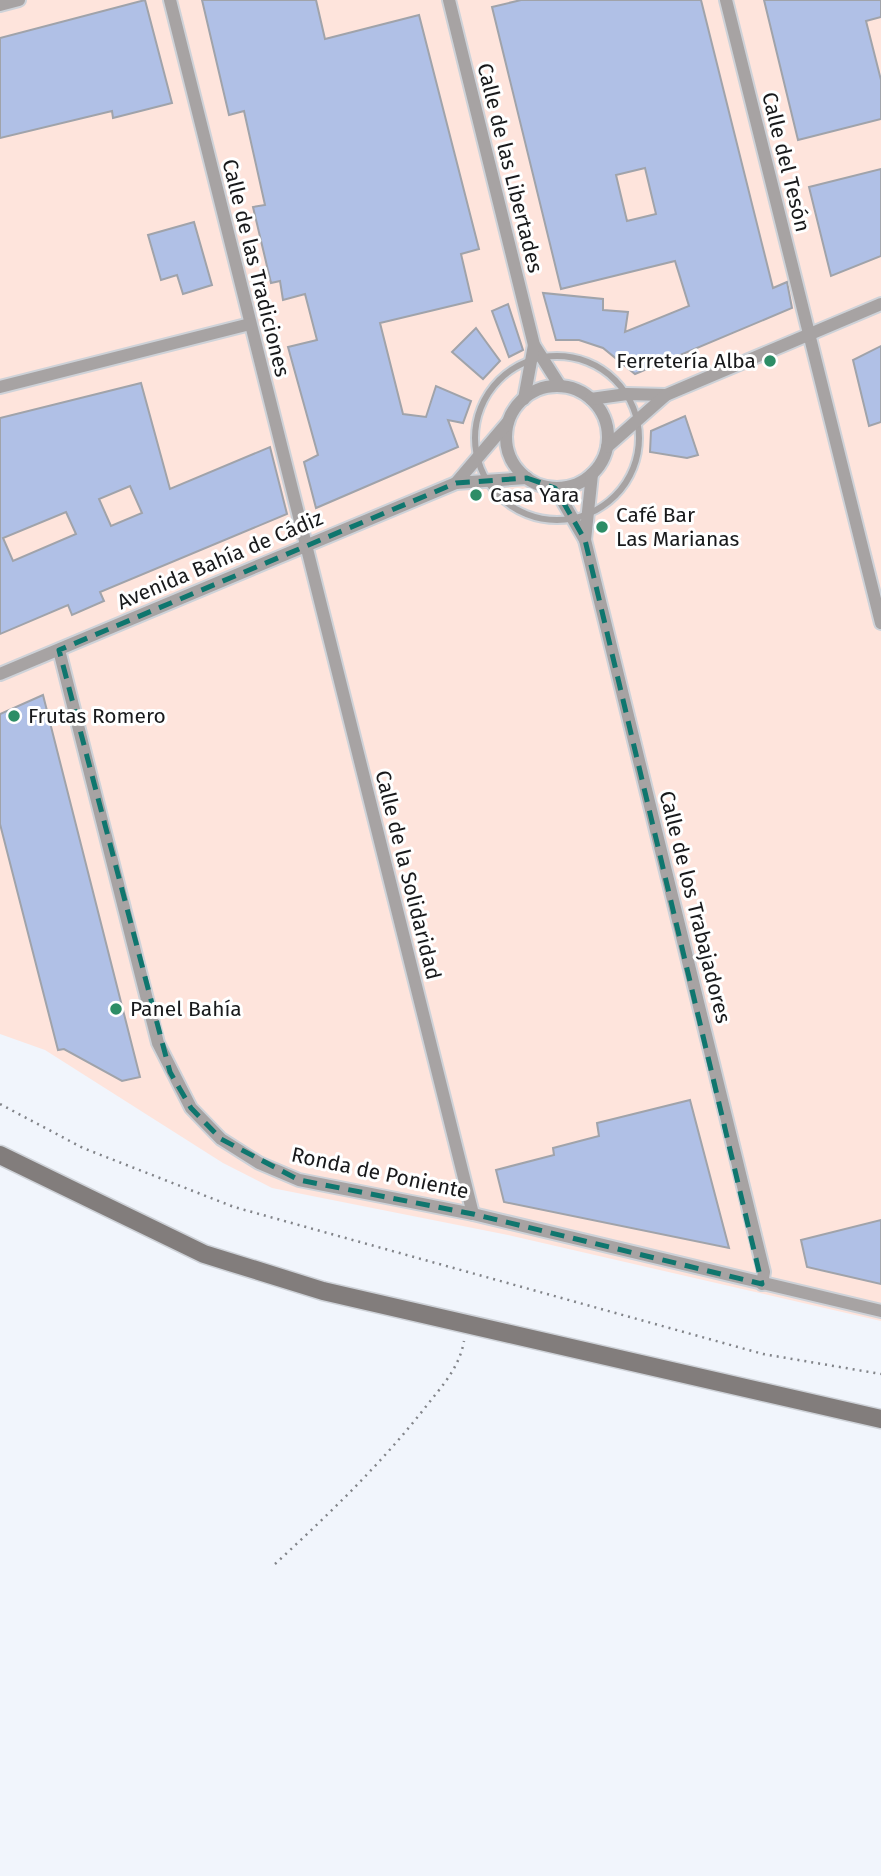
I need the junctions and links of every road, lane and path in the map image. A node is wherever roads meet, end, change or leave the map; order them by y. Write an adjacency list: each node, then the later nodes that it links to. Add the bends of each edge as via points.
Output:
1 (19, 0): 5 (street)
2 (170, 0): 7 (street, Calle de las Tradiciones)
3 (449, 0): 9 (street, Calle de las Libertades)
4 (726, 0): 8 (street, Calle del Tesón)
5 (0, 5)
6 (881, 304): 8 (street)
7 (250, 324): 13 (street); 28 (street, Calle de las Tradiciones)
8 (809, 334): 15 (street); 29 (street, Calle del Tesón)
9 (534, 345): 10 (street, Calle de las Libertades); 11 (street)
10 (543, 357): 11 (lane); 12 (street, Calle de las Libertades); 14 (lane, via 569,356 591,363)
11 (529, 361): 16 (street); 21 (lane, via 505,374 482,403 476,426)
12 (560, 386): 16 (street); 17 (street)
13 (0, 387)
14 (627, 394): 15 (street); 17 (street); 19 (lane)
15 (666, 395): 19 (street)
16 (524, 398): 18 (street)
17 (591, 399): 20 (street, via 603,414)
18 (509, 421): 21 (street, Avenida Bahía de Cádiz); 23 (street, via 509,452)
19 (637, 422): 20 (street); 27 (lane, via 639,447 632,472 609,502)
20 (607, 447): 22 (street)
21 (477, 459): 24 (lane); 25 (street, Avenida Bahía de Cádiz)
22 (592, 474): 26 (street, via 579,483); 27 (street, Calle de los Trabajadores)
23 (527, 478): 24 (street, Avenida Bahía de Cádiz); 26 (street)
24 (487, 482): 25 (street, Avenida Bahía de Cádiz); 27 (lane, via 506,503 527,515 550,521)
25 (456, 483): 28 (street, Avenida Bahía de Cádiz)
26 (555, 488): 27 (street)
27 (581, 517): 35 (street, Calle de los Trabajadores, via 764,1272)
28 (306, 545): 30 (street, Avenida Bahía de Cádiz); 34 (street, Calle de la Solidaridad)
29 (881, 623)
30 (59, 650): 31 (street, Avenida Bahía de Cádiz); 34 (street, Ronda de Poniente, via 158,1043 191,1108 221,1139 259,1163 299,1180)
31 (0, 674)
32 (0, 1104): 38 (path, via 83,1148 234,1208 763,1354)
33 (0, 1155): 37 (main road, via 214,1258 323,1291)
34 (473, 1214): 35 (street, Ronda de Poniente)
35 (762, 1284): 36 (street, Ronda de Poniente)
36 (881, 1311)
37 (467, 1324): 39 (main road); 40 (path, via 457,1367 393,1448)
38 (881, 1374)
39 (881, 1419)
40 (275, 1564)

